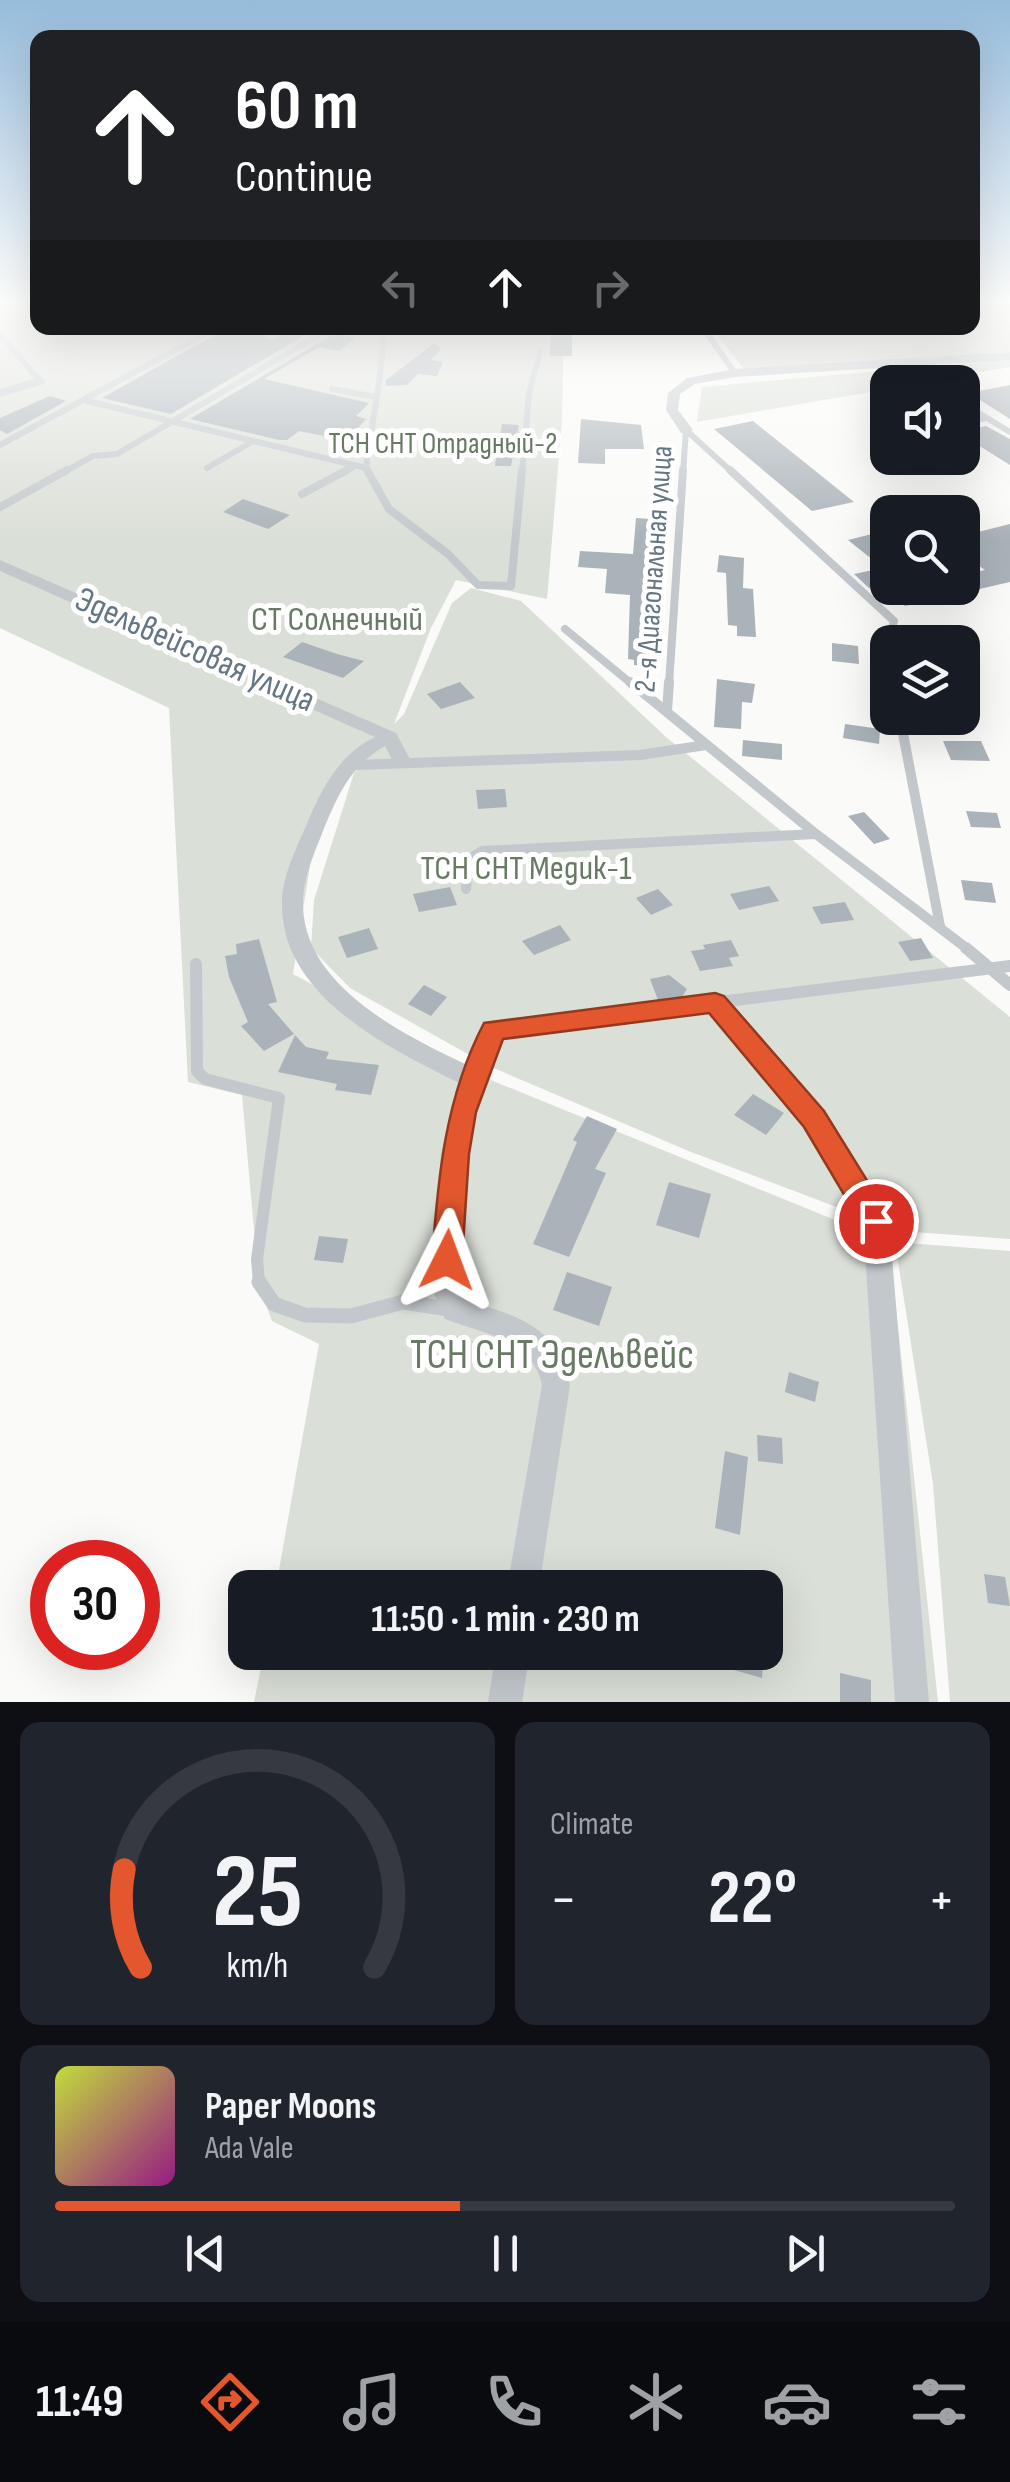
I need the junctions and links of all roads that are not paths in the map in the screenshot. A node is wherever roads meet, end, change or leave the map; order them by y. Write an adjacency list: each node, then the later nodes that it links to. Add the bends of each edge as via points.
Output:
1 (35, 382): 8 (street)
2 (116, 382): 10 (lane)
3 (238, 382): 14 (lane)
4 (380, 382): 9 (lane)
5 (533, 382): 21 (lane, via 511,586 478,585 389,509)
6 (690, 382): 15 (street, via 674,394 672,410)
7 (332, 389): 9 (lane)
8 (0, 393)
9 (376, 397): 21 (lane)
10 (84, 400): 14 (lane); 18 (lane)
11 (980, 414): 12 (lane)
12 (986, 418): 13 (lane); 16 (lane)
13 (980, 419)
14 (170, 422): 17 (lane); 23 (lane)
15 (686, 430): 25 (lane); 27 (lane, 2-я Диагональная улица)
16 (1010, 432)
17 (250, 442): 19 (lane); 20 (lane)
18 (0, 445)
19 (352, 467): 21 (lane); 22 (lane)
20 (207, 468)
21 (366, 468)
22 (302, 494)
23 (0, 507)
24 (0, 564): 29 (street, Эдельвейсовая улица)
25 (893, 625)
26 (566, 629): 27 (lane)
27 (667, 711): 30 (lane)
28 (903, 735): 35 (lane)
29 (390, 736): 31 (street); 41 (street, via 340,771 314,830 292,909 302,956 388,1036)
30 (706, 746): 31 (lane, via 640,755); 33 (lane)
31 (402, 761): 32 (lane)
32 (355, 765)
33 (816, 834): 34 (lane, via 482,851 468,860); 35 (lane)
34 (466, 889)
35 (940, 926): 38 (lane)
36 (196, 964): 42 (lane, via 197,1070 279,1098 259,1286 274,1304 305,1316 351,1316 403,1302)
37 (1010, 966): 38 (lane)
38 (992, 968): 39 (lane); 40 (lane)
39 (1010, 985)
40 (715, 1003): 41 (lane, via 494,1030); 46 (street, via 814,1119 876,1221)
41 (472, 1078): 42 (street, via 454,1154 448,1230 446,1289)
42 (455, 1310): 43 (street, via 528,1336 555,1370)
43 (527, 1570)
44 (510, 1670): 45 (street)
45 (505, 1702)
46 (912, 1702)

